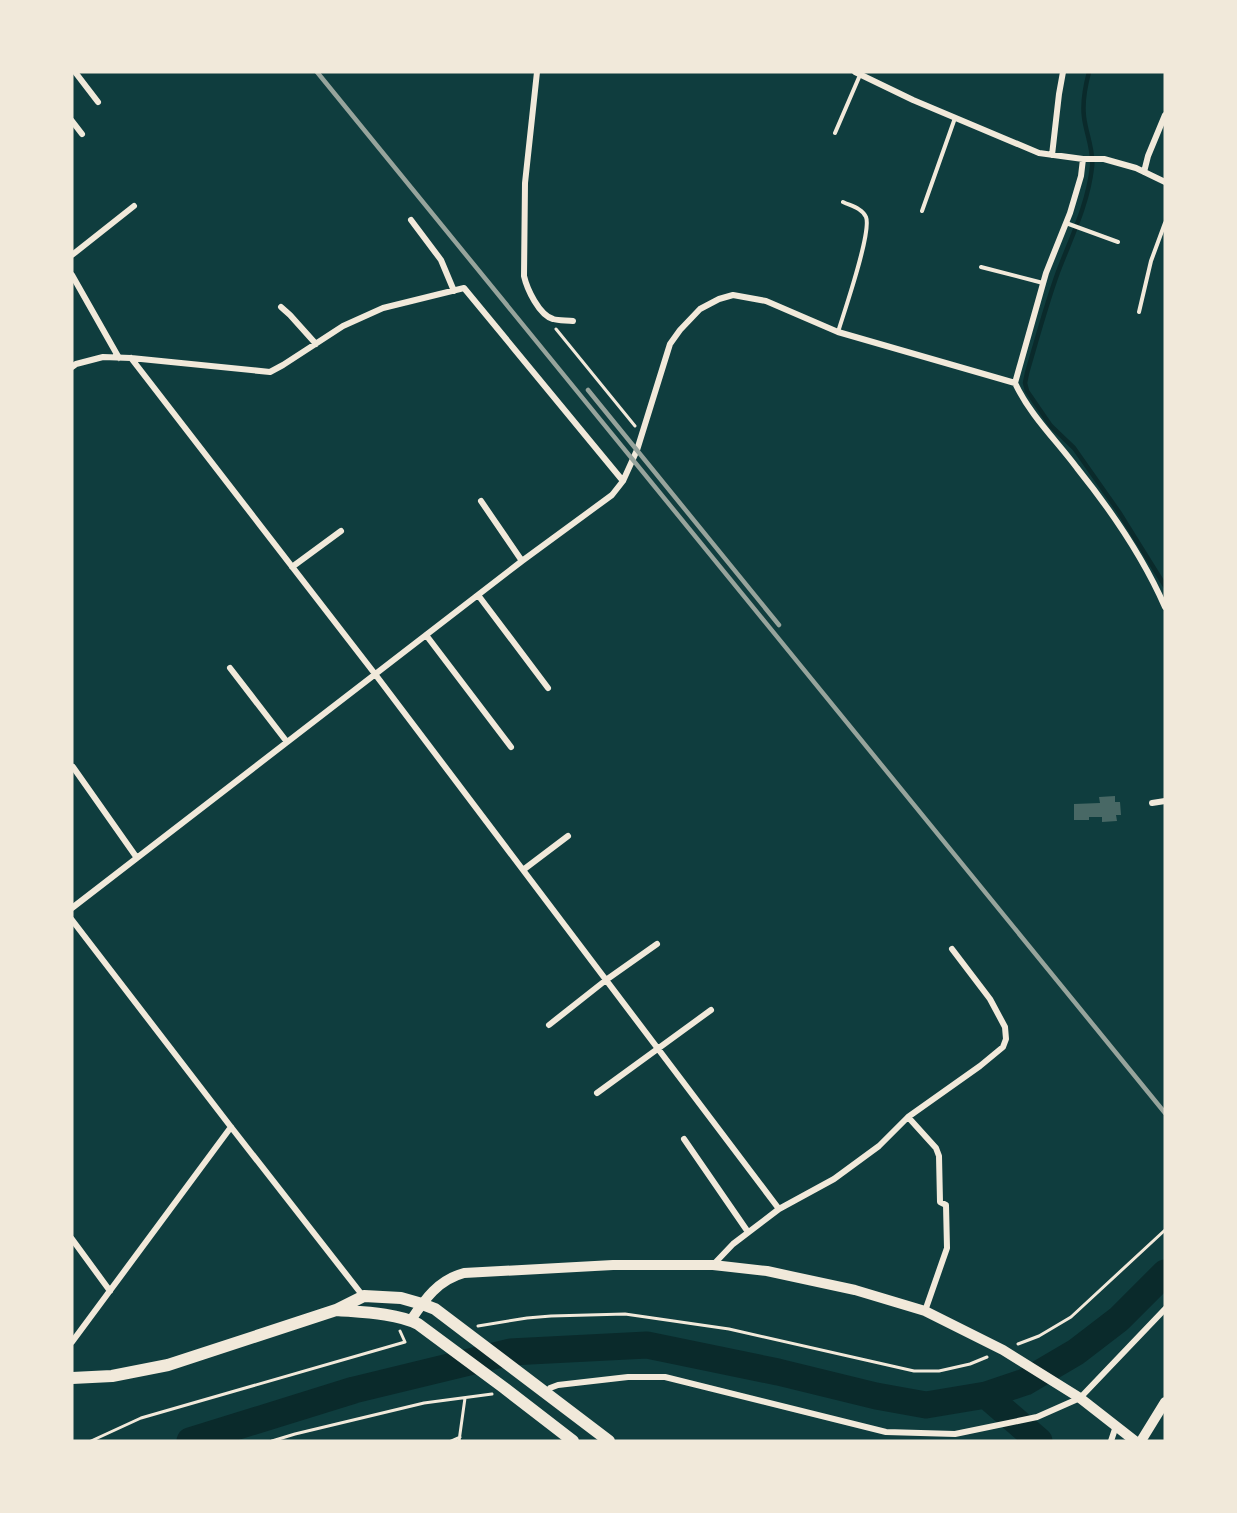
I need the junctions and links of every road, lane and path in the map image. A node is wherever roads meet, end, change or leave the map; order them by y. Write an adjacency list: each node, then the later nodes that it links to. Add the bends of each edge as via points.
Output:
1 (75, 72): 5 (street)
2 (537, 72): 29 (street, via 525,183 524,276 539,307)
3 (1063, 72): 11 (street)
4 (858, 73): 7 (street); 9 (lane)
5 (98, 102)
6 (1165, 115): 13 (street)
7 (955, 118): 11 (street); 17 (lane)
8 (72, 121): 10 (street)
9 (835, 133)
10 (82, 134)
11 (1052, 155): 12 (street)
12 (1083, 159): 13 (street, via 1104,159); 19 (street)
13 (1144, 171): 14 (street)
14 (1165, 182)
15 (843, 202): 31 (lane, via 862,211 867,228)
16 (134, 206): 22 (street)
17 (922, 211)
18 (411, 220): 26 (street, via 441,260)
19 (1066, 223): 21 (lane); 25 (street)
20 (1165, 223): 28 (lane)
21 (1118, 242)
22 (72, 255)
23 (981, 267): 25 (lane)
24 (72, 275): 33 (street)
25 (1044, 283): 36 (street)
26 (454, 291): 32 (street, via 383,308 343,326); 38 (street, via 464,288)
27 (281, 307): 32 (street)
28 (1139, 312)
29 (552, 319): 30 (street); 37 (path)
30 (573, 321)
31 (838, 332): 36 (street); 37 (street, via 766,302 733,296 719,299 700,309 670,344)
32 (316, 344): 34 (street, via 270,372)
33 (118, 358): 34 (street); 35 (street, via 104,357)
34 (131, 358): 42 (street)
35 (72, 367)
36 (1016, 383): 44 (street, via 1031,411 1110,513)
37 (642, 435): 38 (street)
38 (623, 481): 41 (street, via 612,495)
39 (481, 501): 41 (street)
40 (341, 531): 42 (street)
41 (522, 561): 43 (street)
42 (292, 567): 47 (street)
43 (478, 595): 45 (street); 48 (street)
44 (1165, 607)
45 (426, 635): 47 (street); 50 (street)
46 (230, 668): 49 (street)
47 (375, 674): 49 (street); 56 (street)
48 (548, 688)
49 (287, 742): 55 (street)
50 (511, 747)
51 (73, 767): 55 (street)
52 (1165, 801): 53 (street)
53 (1152, 803)
54 (568, 836): 56 (street)
55 (137, 858): 57 (street)
56 (523, 870): 61 (street)
57 (72, 908)
58 (72, 920): 67 (street)
59 (657, 944): 61 (street)
60 (952, 949): 66 (street, via 990,999 1005,1027 1006,1038 1003,1047 980,1066)
61 (606, 980): 63 (street); 64 (street)
62 (711, 1010): 64 (street)
63 (549, 1025)
64 (657, 1048): 65 (street); 69 (street)
65 (597, 1094)
66 (908, 1117): 69 (street, via 879,1146 834,1179); 79 (street, via 936,1149 940,1202 946,1205 947,1248)
67 (231, 1127): 74 (street); 75 (street)
68 (684, 1139): 71 (street)
69 (779, 1209): 71 (street)
70 (1165, 1230): 84 (path, via 1071,1317 1039,1336)
71 (748, 1232): 73 (street)
72 (72, 1239): 74 (street)
73 (713, 1265): 76 (street, via 613,1265 464,1273 443,1282); 79 (street, via 767,1271 855,1290)
74 (110, 1291): 83 (street)
75 (364, 1296): 76 (main road, via 401,1298); 78 (main road)
76 (422, 1304): 80 (street); 82 (main road)
77 (1165, 1309): 89 (street)
78 (336, 1310): 80 (main road); 85 (main road, via 168,1365 112,1377)
79 (925, 1311): 84 (street)
80 (411, 1320): 86 (main road)
81 (398, 1327): 93 (path, via 405,1342 141,1418)
82 (467, 1328): 84 (path, via 543,1316 625,1314 729,1329 914,1371 939,1371 970,1364); 87 (main road)
83 (72, 1342)
84 (1003, 1350): 89 (street)
85 (72, 1378)
86 (503, 1387): 88 (path, via 495,1394); 96 (main road)
87 (547, 1394): 89 (street, via 558,1385 665,1377 886,1432 954,1434 1037,1417); 97 (main road)
88 (465, 1398): 92 (path); 94 (path, via 414,1406)
89 (1080, 1398): 91 (street)
90 (1165, 1402): 100 (street)
91 (1116, 1426): 98 (street); 99 (street)
92 (460, 1439): 95 (path)
93 (91, 1441)
94 (272, 1441)
95 (451, 1441)
96 (573, 1441)
97 (609, 1441)
98 (1111, 1441)
99 (1136, 1441)
100 (1141, 1441)

